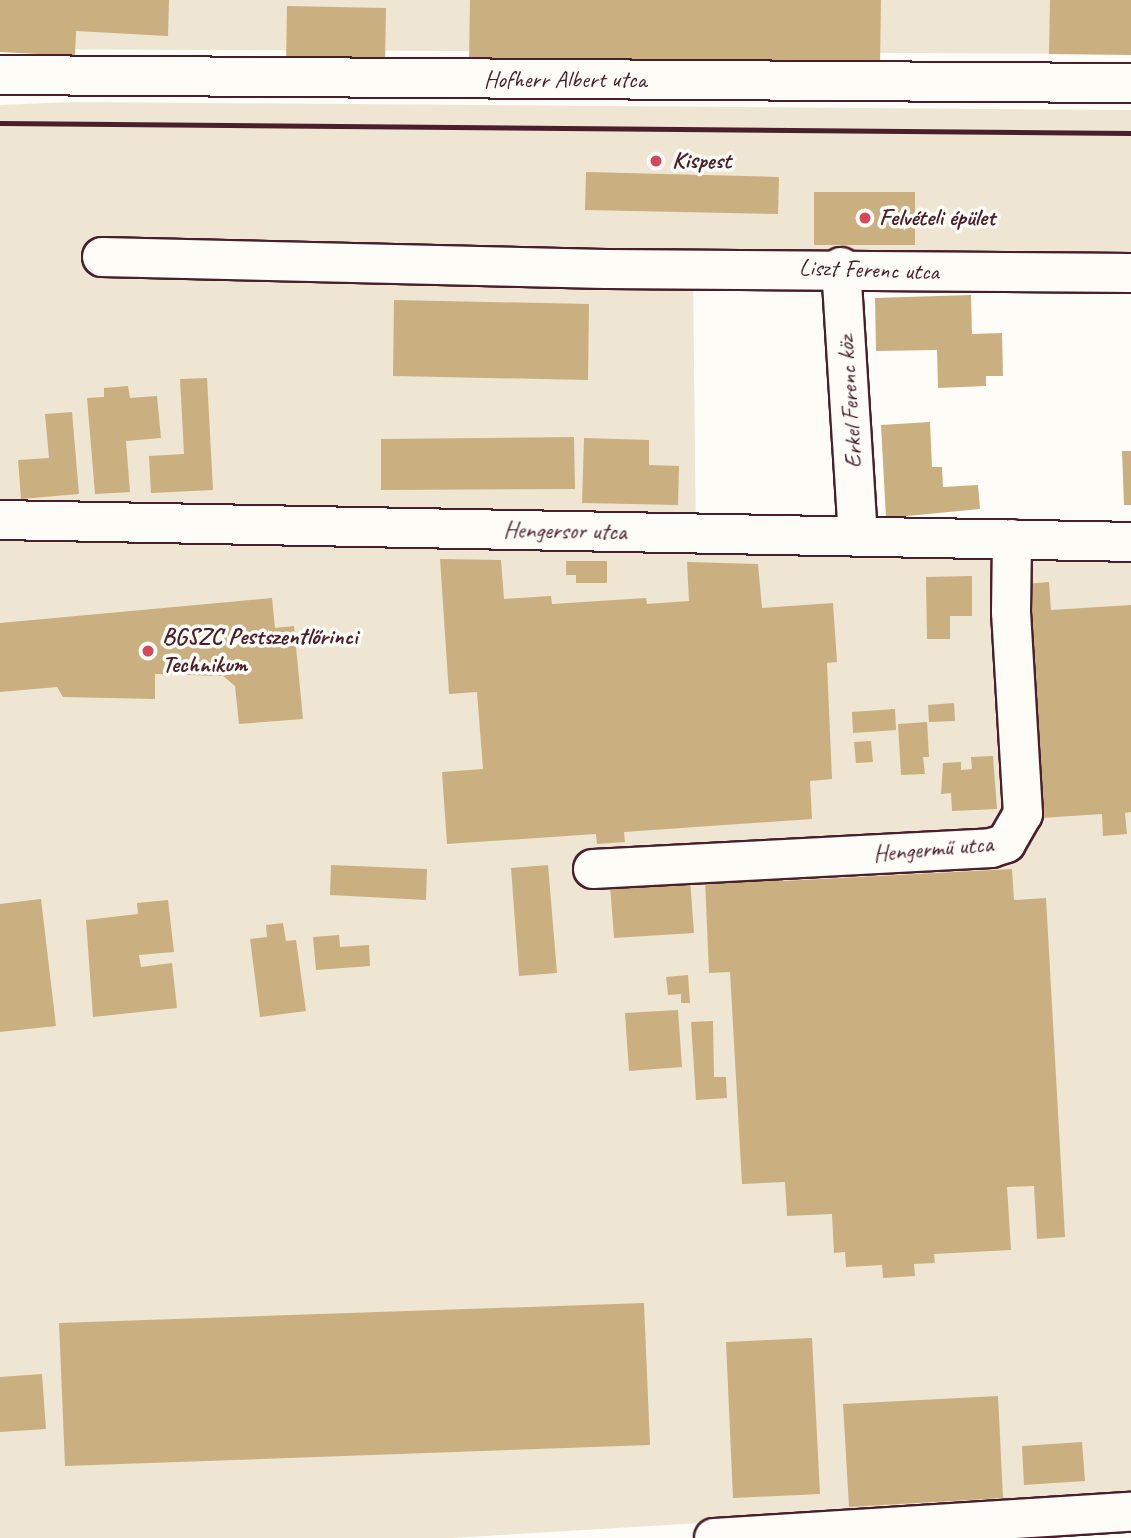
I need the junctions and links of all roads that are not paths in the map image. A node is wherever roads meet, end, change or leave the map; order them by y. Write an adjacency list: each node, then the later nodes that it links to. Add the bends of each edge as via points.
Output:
1 (0, 75): 2 (street, Hofherr Albert utca)
2 (1131, 83)
3 (102, 257): 4 (street, Liszt Ferenc utca, via 607,269)
4 (841, 268): 5 (street, Liszt Ferenc utca); 7 (street, Erkel Ferenc köz)
5 (1131, 273)
6 (0, 520): 7 (street, Hengersor utca)
7 (858, 536): 8 (street, Hengersor utca)
8 (1012, 539): 9 (street, Hengersor utca); 10 (street, Hengermű utca, via 1011,612 1023,814 1006,843 992,848)
9 (1131, 542)
10 (593, 869)
11 (1131, 1512): 12 (street)
12 (714, 1538)

